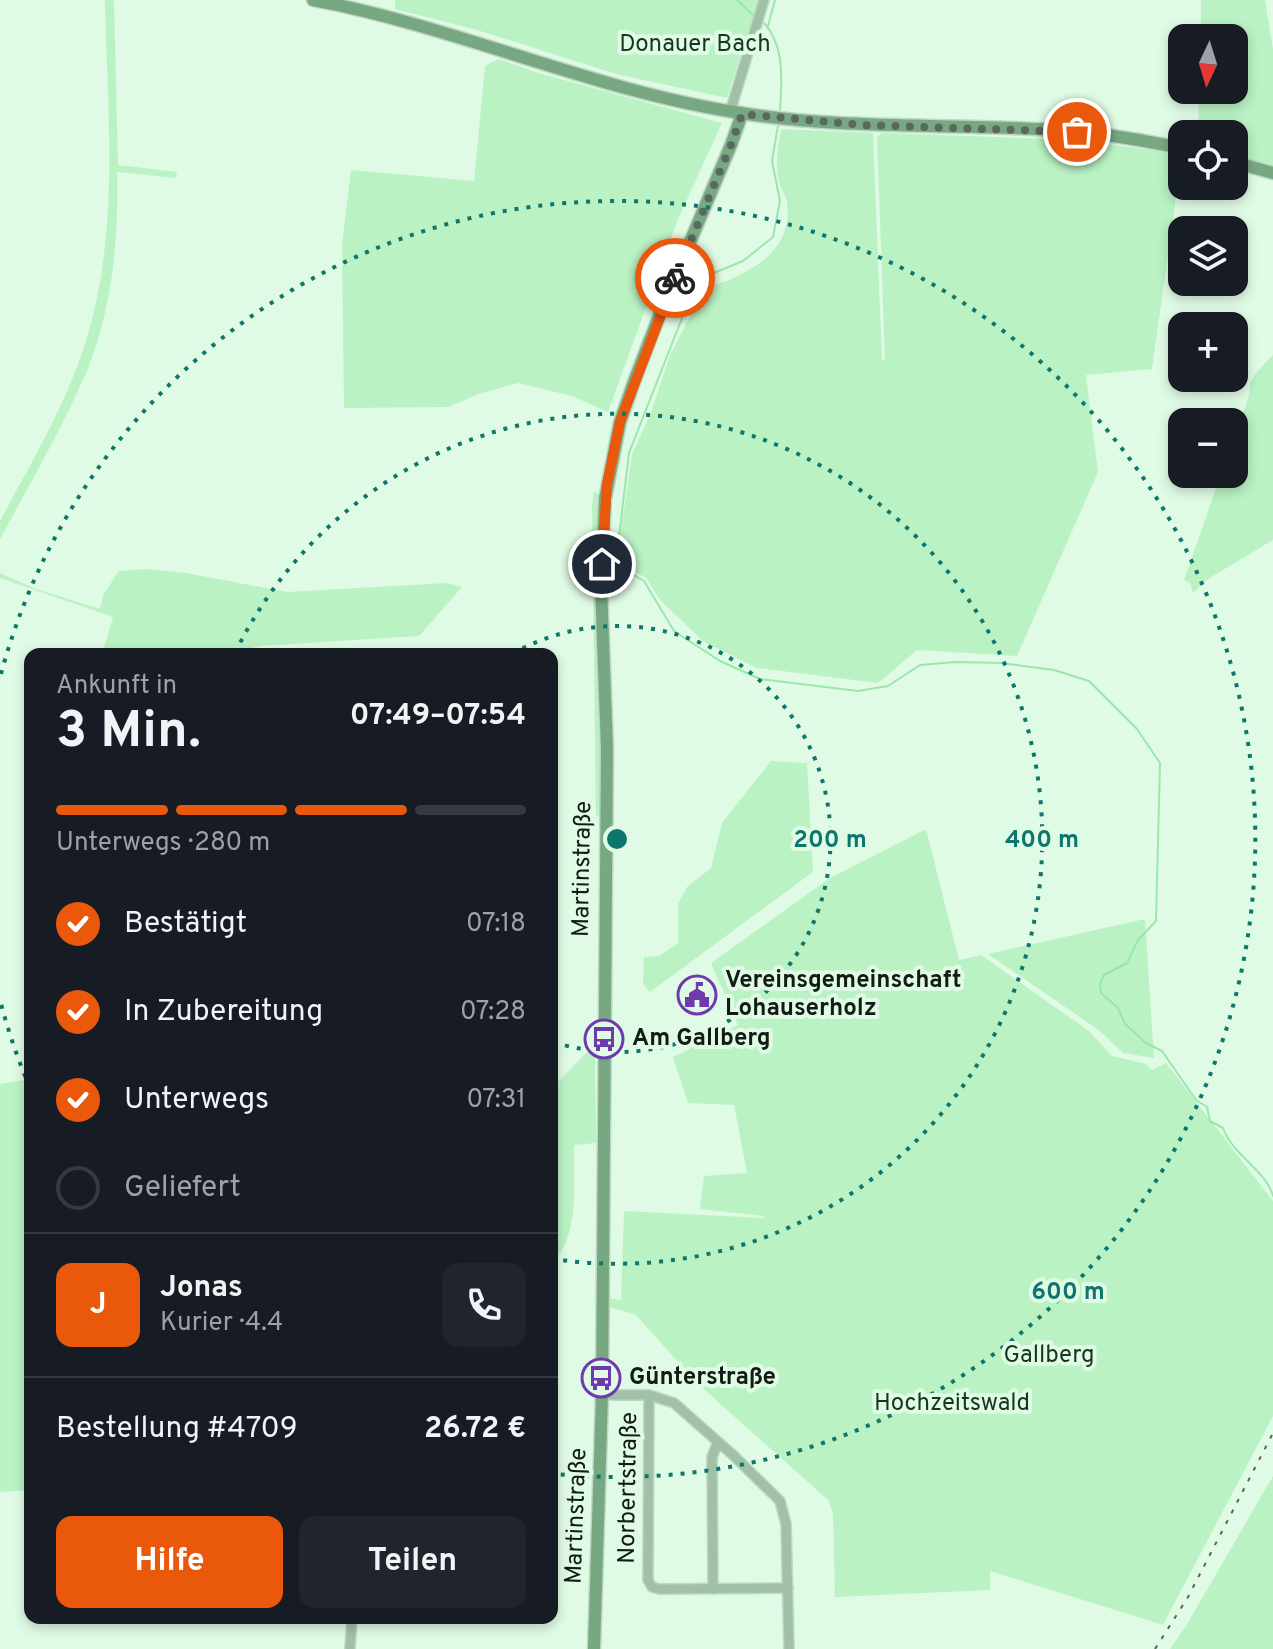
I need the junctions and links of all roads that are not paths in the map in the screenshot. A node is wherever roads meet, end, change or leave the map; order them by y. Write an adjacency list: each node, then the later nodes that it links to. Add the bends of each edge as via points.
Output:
1 (313, 0): 3 (street, via 432,28 617,87)
2 (764, 0): 3 (street)
3 (736, 113): 4 (street, via 862,125 1098,133); 7 (street, Martinstraße, via 731,145 620,422 605,499)
4 (1168, 146)
5 (1248, 166): 6 (street)
6 (1273, 173)
7 (602, 1395): 8 (street); 14 (street, Martinstraße)
8 (649, 1395): 9 (street, via 674,1403); 11 (street, Norbertstraße, via 648,1580 659,1589)
9 (718, 1442): 10 (street, via 780,1501); 11 (street, via 712,1457)
10 (788, 1588): 11 (street, Norbertstraße); 15 (street)
11 (713, 1589)
12 (352, 1624): 13 (street)
13 (350, 1649)
14 (594, 1649)
15 (789, 1649)

